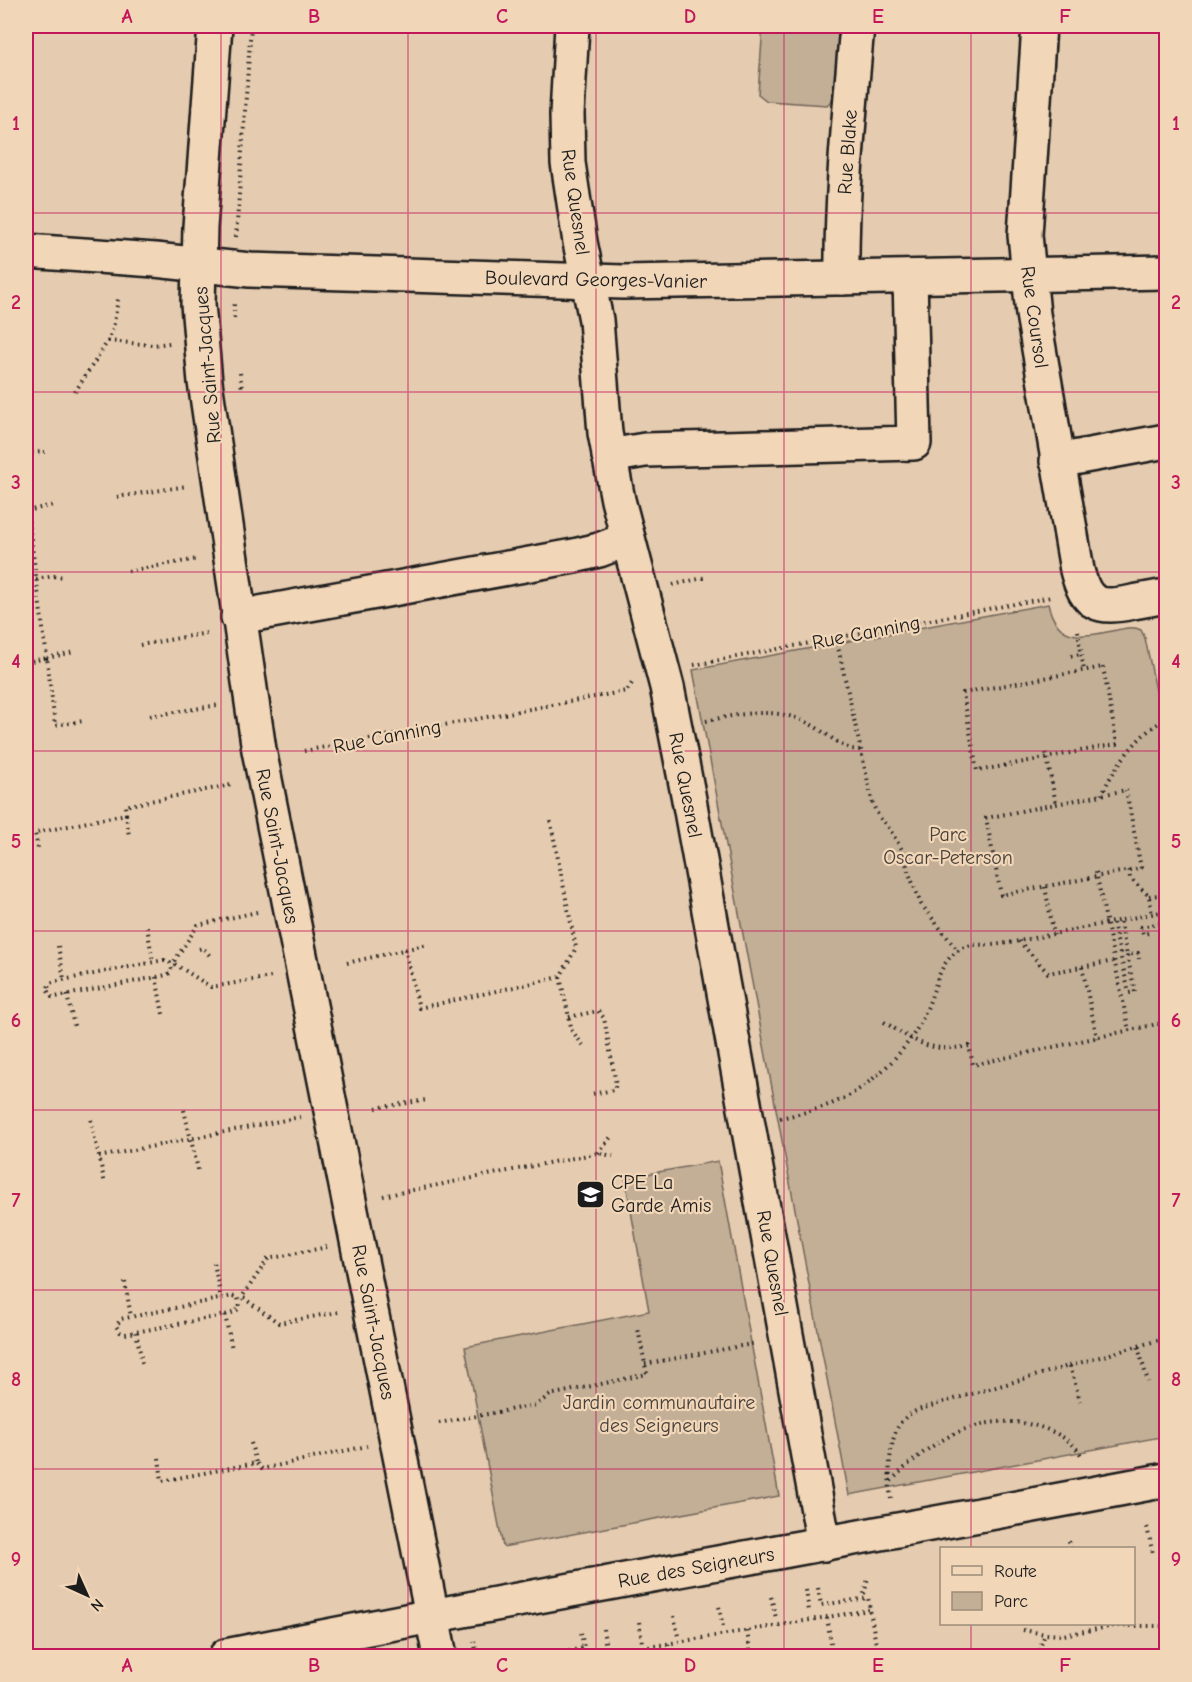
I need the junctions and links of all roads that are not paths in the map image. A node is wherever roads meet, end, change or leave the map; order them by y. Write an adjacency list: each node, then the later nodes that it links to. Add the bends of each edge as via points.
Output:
1 (215, 26): 6 (street, Rue Saint-Jacques)
2 (572, 26): 11 (street, Rue Quesnel, via 568,163)
3 (857, 26): 10 (street, Rue Blake, via 844,193)
4 (1039, 26): 8 (street, Rue Coursol, via 1024,228)
5 (26, 251): 6 (street, Boulevard Georges-Vanier)
6 (199, 265): 11 (street, Boulevard Georges-Vanier); 17 (street, Rue Saint-Jacques, via 200,333)
7 (1167, 272): 8 (street, Boulevard Georges-Vanier)
8 (1029, 275): 9 (street, Boulevard Georges-Vanier); 14 (street, Rue Coursol)
9 (910, 277): 10 (street, Boulevard Georges-Vanier); 13 (street, via 914,443 645,450)
10 (842, 278): 11 (street, Boulevard Georges-Vanier)
11 (588, 282): 13 (street, Rue Quesnel, via 596,320)
12 (1167, 441): 14 (street)
13 (609, 456): 15 (street, Rue Quesnel)
14 (1058, 461): 16 (street, Rue Coursol, via 1079,578 1086,593 1108,606)
15 (628, 539): 17 (street, via 574,556); 19 (street, Rue Quesnel, via 667,687 688,794)
16 (1167, 596)
17 (238, 617): 20 (street, Rue Saint-Jacques, via 259,750)
18 (1167, 1480): 19 (street, Rue des Seigneurs)
19 (824, 1544): 20 (street, Rue des Seigneurs)
20 (432, 1616): 21 (street, Rue des Seigneurs); 22 (street, Rue Saint-Jacques)
21 (226, 1656)
22 (440, 1656)

